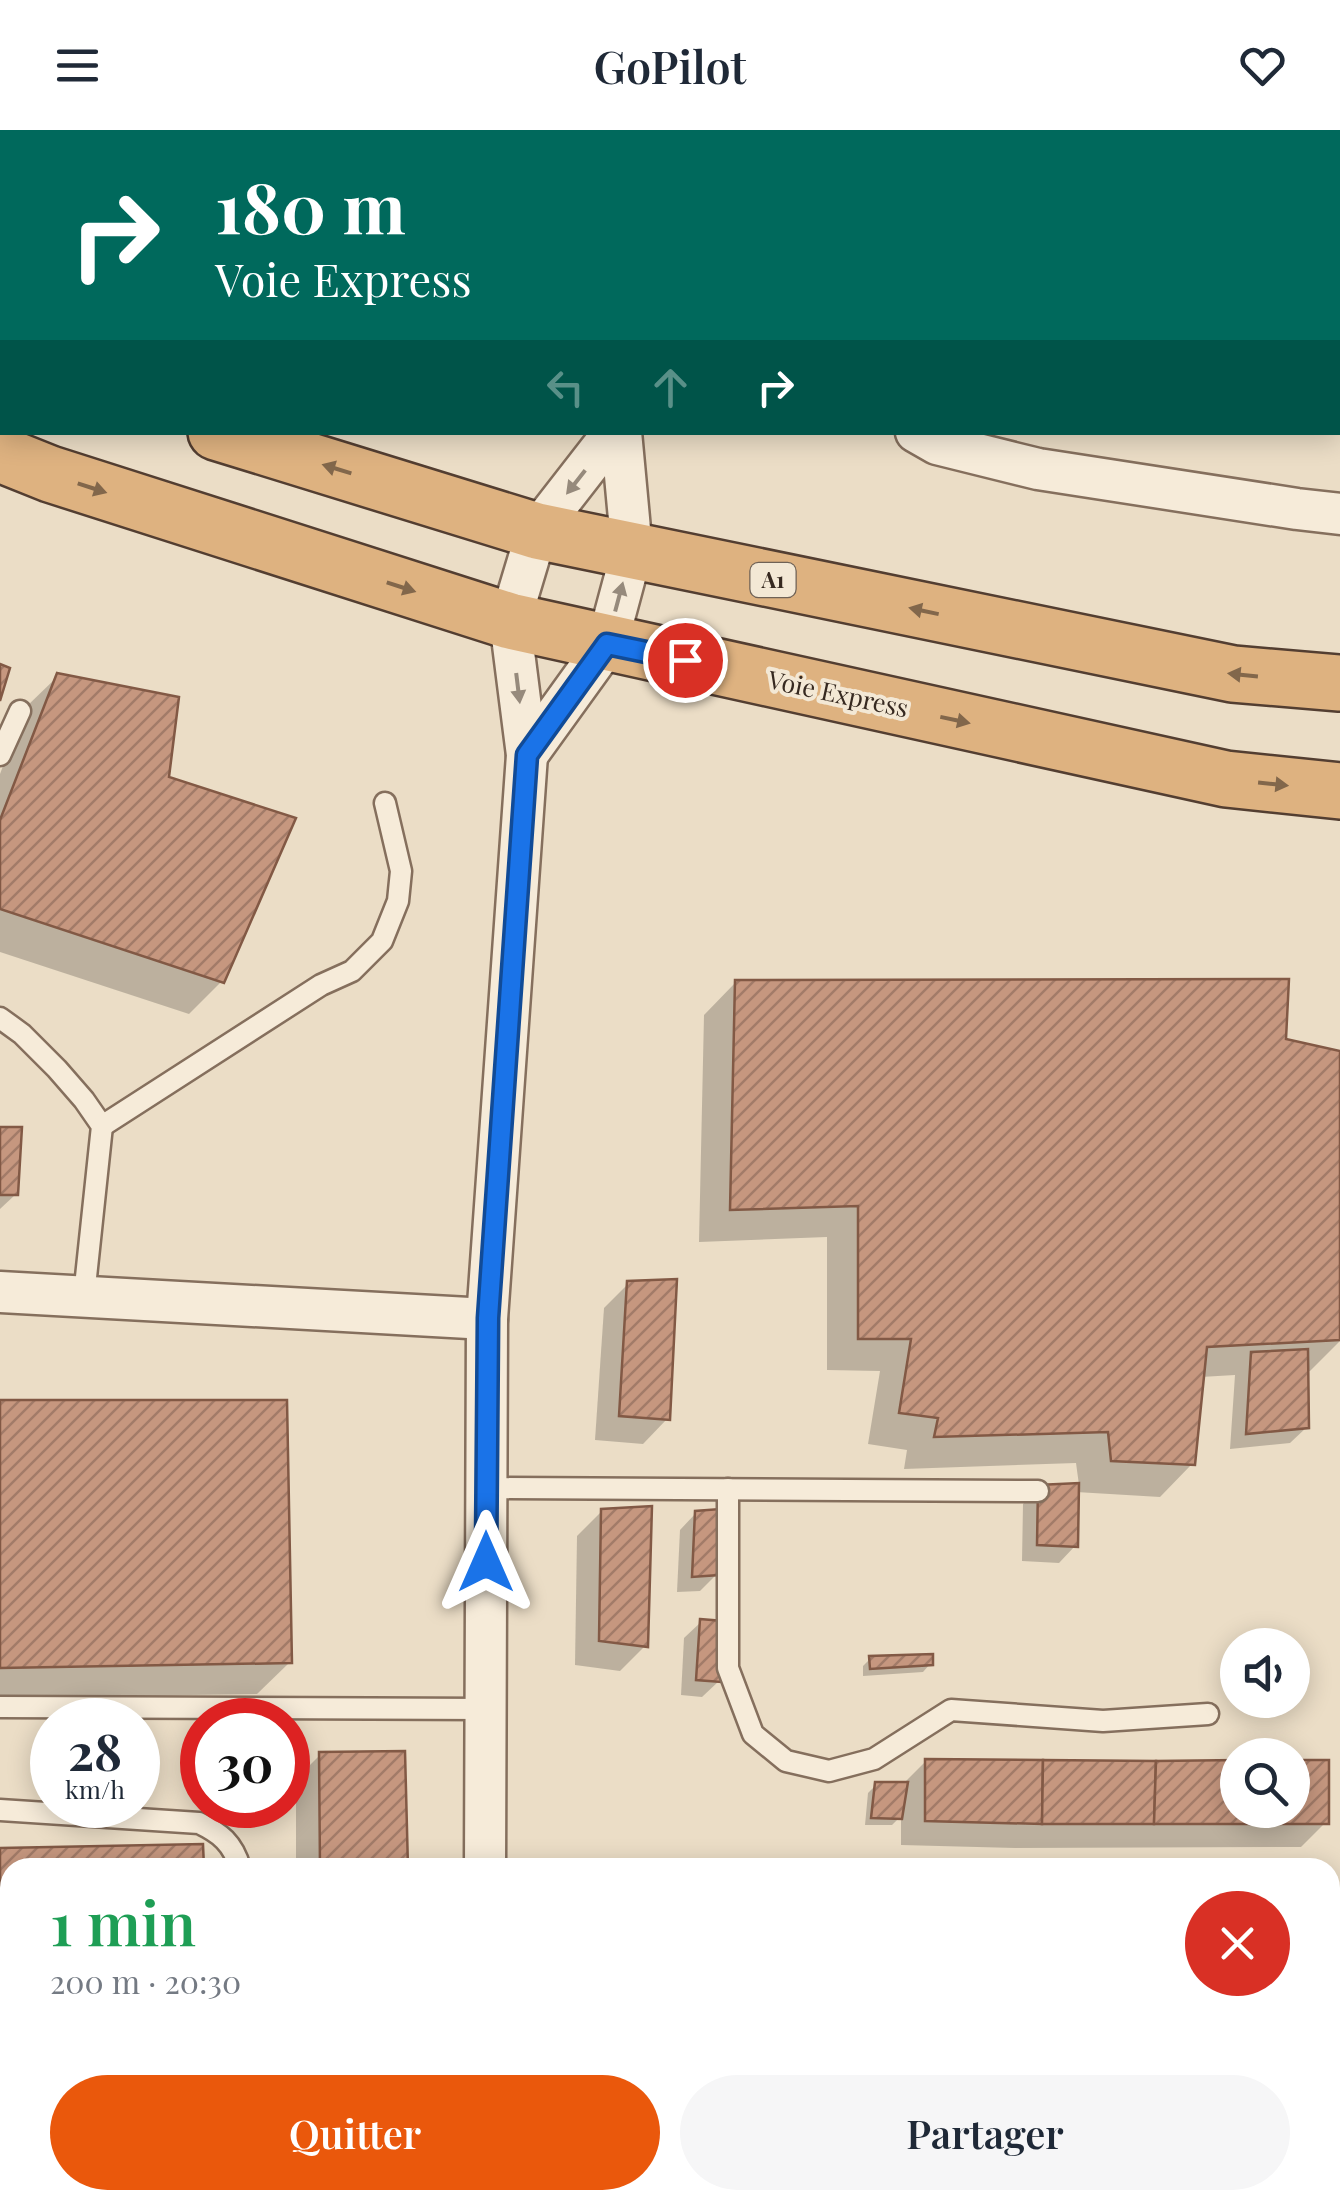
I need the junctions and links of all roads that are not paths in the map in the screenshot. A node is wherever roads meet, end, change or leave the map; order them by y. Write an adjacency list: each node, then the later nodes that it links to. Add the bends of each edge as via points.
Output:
1 (226, 435): 7 (highway, A1, one-way to 1)
2 (616, 435): 7 (street, one-way to 7)
3 (618, 435): 8 (street)
4 (921, 435): 6 (street, via 1038,469)
5 (0, 454): 9 (highway, Voie Express, one-way to 9)
6 (1340, 514)
7 (538, 530): 8 (highway, A1); 9 (street)
8 (632, 551): 10 (street, one-way to 8); 11 (highway, A1, one-way to 8, via 1233,674)
9 (510, 622): 10 (highway, Voie Express); 14 (street, one-way to 14)
10 (607, 644): 14 (street); 15 (highway, Voie Express, one-way to 15, via 1226,780)
11 (1340, 683)
12 (20, 710): 13 (lane)
13 (0, 755)
14 (527, 755): 21 (street)
15 (1340, 791)
16 (386, 803): 18 (lane, via 401,871 382,941 352,971)
17 (0, 1018): 18 (lane, via 56,1069)
18 (102, 1126): 20 (lane)
19 (0, 1292): 20 (street)
20 (84, 1296): 21 (street)
21 (488, 1318): 22 (street)
22 (487, 1488): 23 (lane); 26 (street)
23 (728, 1489): 24 (lane); 27 (lane, via 728,1668 753,1734 786,1761 829,1770 874,1758 951,1710 1104,1720)
24 (1038, 1492)
25 (0, 1706): 26 (lane)
26 (486, 1709): 30 (street)
27 (1208, 1714)
28 (0, 1810): 29 (lane, via 198,1823 221,1834)
29 (237, 1858)
30 (485, 1858)

